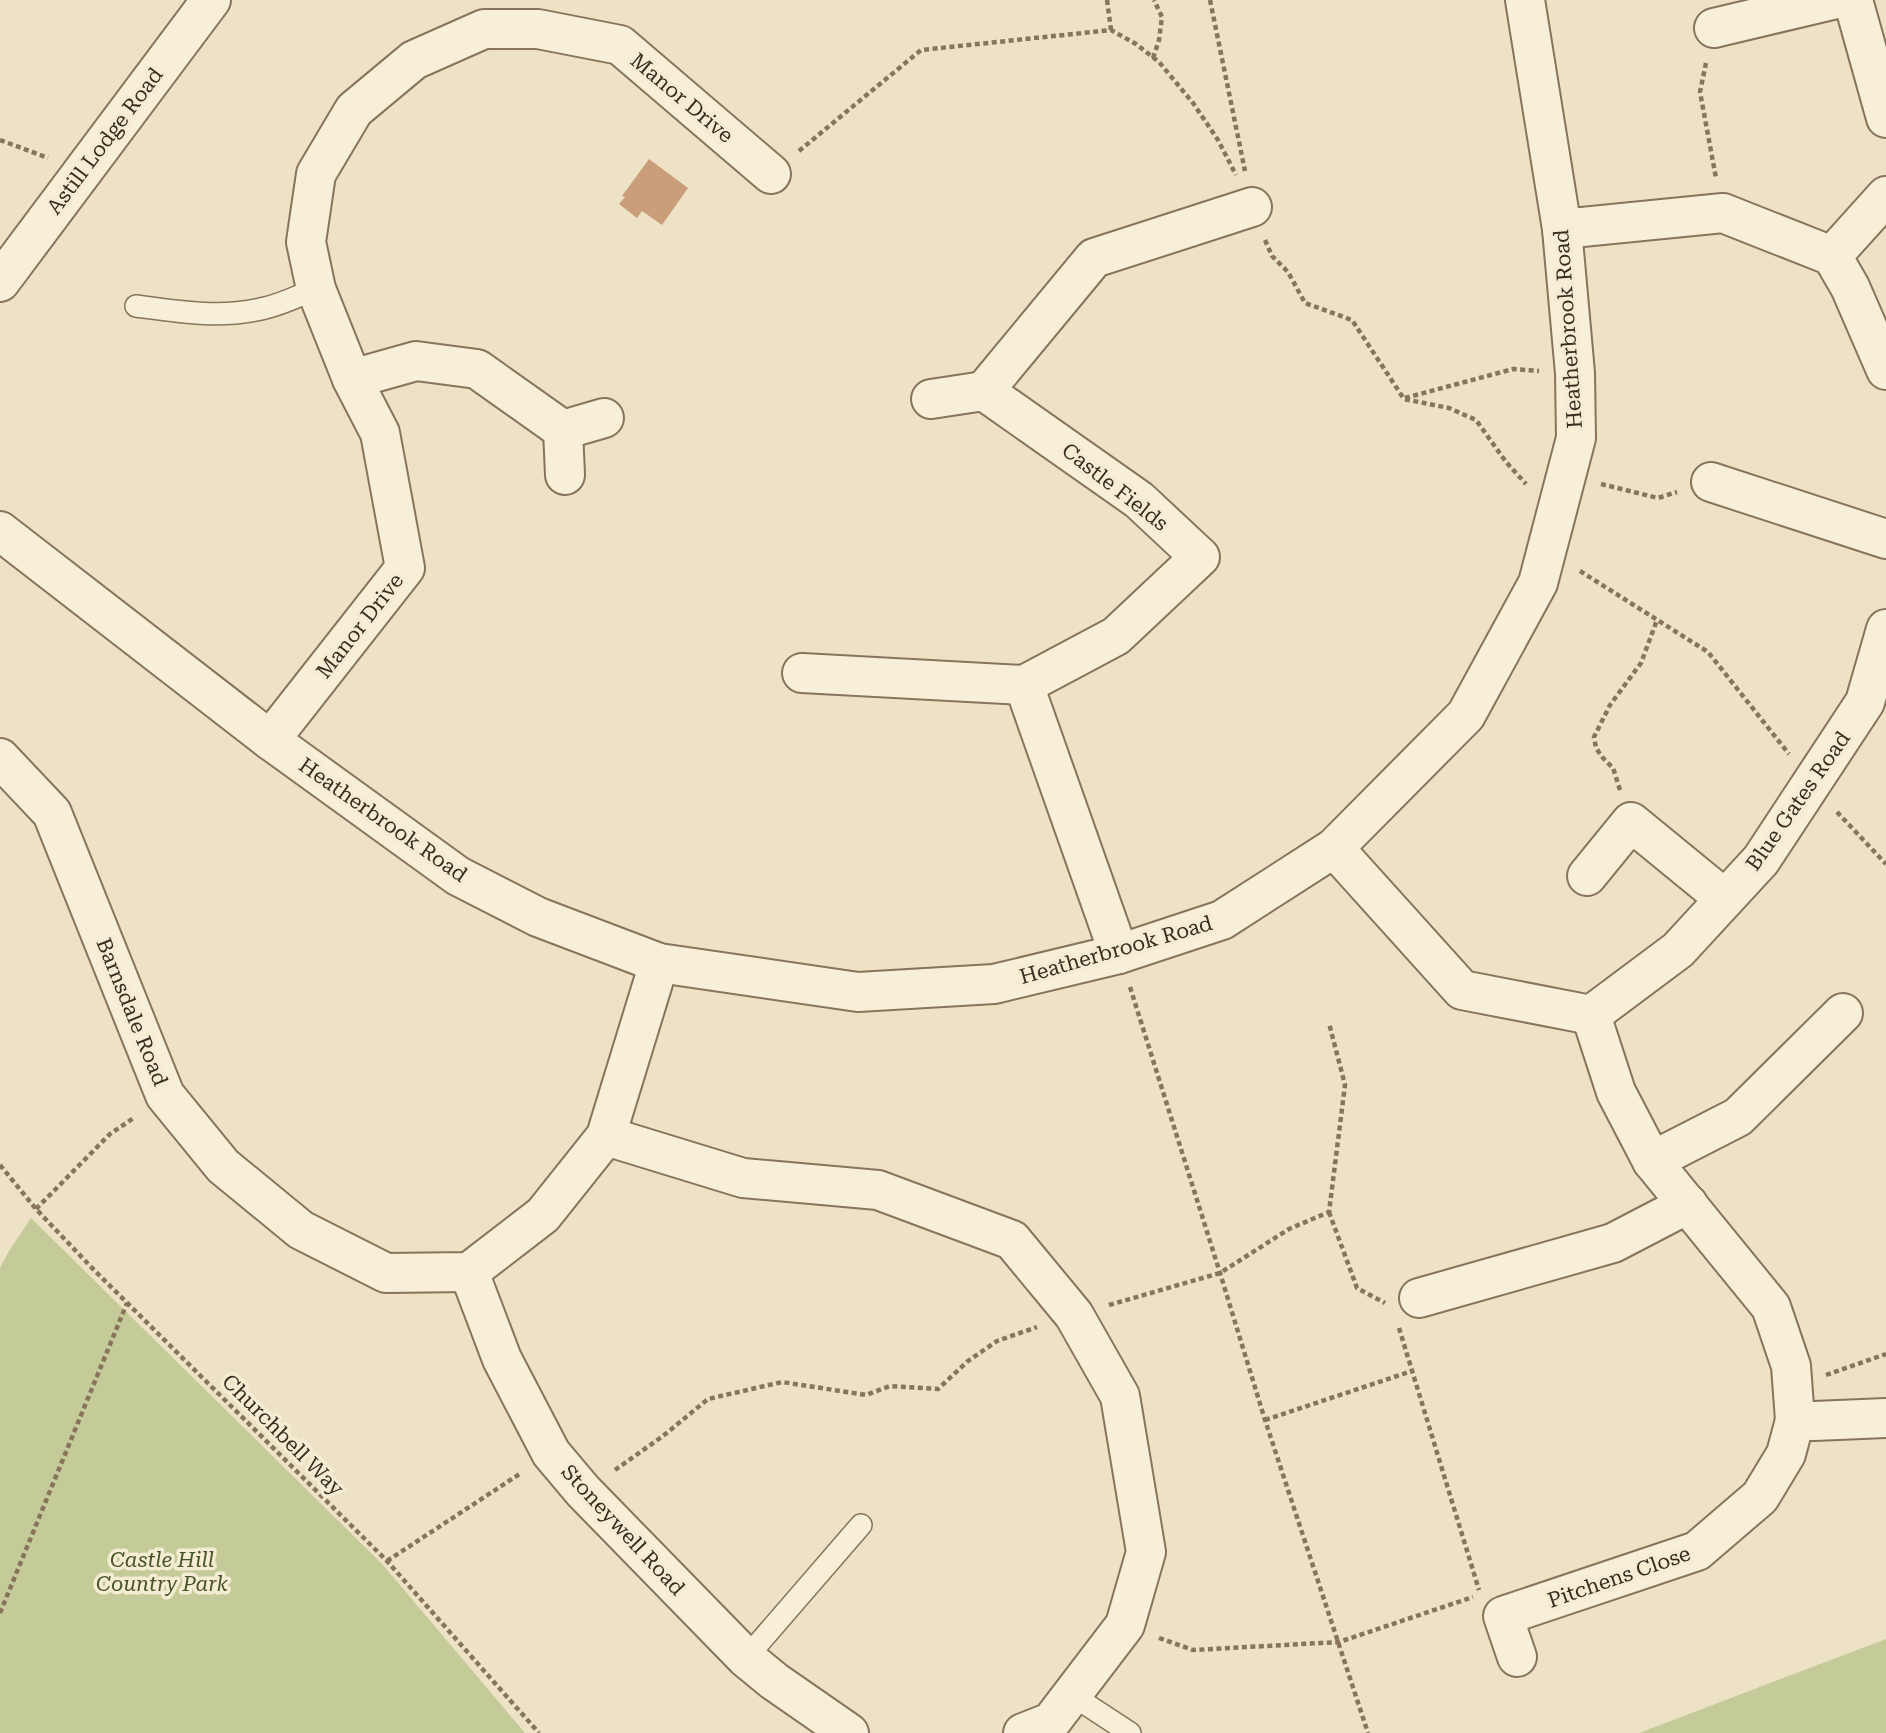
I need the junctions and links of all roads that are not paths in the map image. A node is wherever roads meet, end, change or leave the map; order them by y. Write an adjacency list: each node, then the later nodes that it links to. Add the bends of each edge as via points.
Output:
1 (211, 0): 12 (street, Astill Lodge Road)
2 (1525, 0): 10 (street, Heatherbrook Road)
3 (1832, 0): 5 (street)
4 (1853, 0): 6 (street)
5 (1714, 28)
6 (1886, 118)
7 (771, 174): 13 (street, Manor Drive, via 620,45 538,30 484,29 414,60 354,110 316,174 306,242)
8 (1886, 196): 11 (street)
9 (1252, 208): 17 (street, via 1094,258)
10 (1562, 229): 11 (street, via 1723,213); 31 (street, Heatherbrook Road, via 1576,373 1576,438 1538,583 1466,715)
11 (1832, 256): 15 (street)
12 (0, 282)
13 (316, 289): 14 (lane, via 266,308 227,314); 16 (street, Manor Drive)
14 (136, 306)
15 (1886, 370)
16 (352, 379): 20 (street, via 416,361 477,369); 29 (street, Manor Drive, via 380,433 405,568)
17 (984, 391): 18 (street); 27 (street, Castle Fields, via 1139,500 1200,557 1116,636)
18 (931, 399)
19 (604, 418): 20 (street)
20 (563, 430): 21 (street)
21 (565, 475)
22 (1711, 482): 24 (street)
23 (0, 531): 29 (street, Heatherbrook Road)
24 (1886, 539)
25 (1886, 629): 28 (street, Blue Gates Road)
26 (802, 673): 27 (street)
27 (1024, 685): 34 (street)
28 (1876, 707): 33 (street, Blue Gates Road, via 1811,783 1761,860)
29 (270, 740): 35 (street, Heatherbrook Road, via 458,876 538,916)
30 (0, 758): 41 (street, Barnsdale Road, via 52,813 165,1096 223,1166 301,1230 386,1272)
31 (1334, 848): 34 (street, Heatherbrook Road, via 1222,920); 37 (street, via 1462,990)
32 (1587, 876): 33 (street, via 1631,822)
33 (1725, 899): 37 (street, Blue Gates Road, via 1678,950)
34 (1119, 954): 35 (street, Heatherbrook Road, via 994,984 858,992)
35 (659, 963): 38 (street)
36 (1843, 1013): 39 (street, via 1738,1117)
37 (1591, 1015): 39 (street, Pitchens Close, via 1616,1092)
38 (606, 1136): 41 (street, via 543,1215); 48 (street, via 743,1178 878,1190 1012,1240 1074,1315 1120,1396 1146,1552 1125,1625)
39 (1652, 1161): 40 (street, Pitchens Close)
40 (1688, 1204): 42 (street, via 1613,1243); 43 (street, Pitchens Close, via 1771,1307 1791,1366)
41 (469, 1272): 47 (street, Stoneywell Road, via 502,1359 551,1453)
42 (1403, 1308)
43 (1794, 1403): 44 (street, via 1814,1421); 46 (street, Pitchens Close, via 1786,1454 1760,1497 1697,1551 1503,1616)
44 (1886, 1418)
45 (860, 1525): 47 (lane)
46 (1517, 1657)
47 (746, 1658): 49 (street, Stoneywell Road)
48 (1072, 1695): 50 (street, via 1051,1722); 51 (lane)
49 (849, 1733)
50 (1023, 1733)
51 (1130, 1733)

